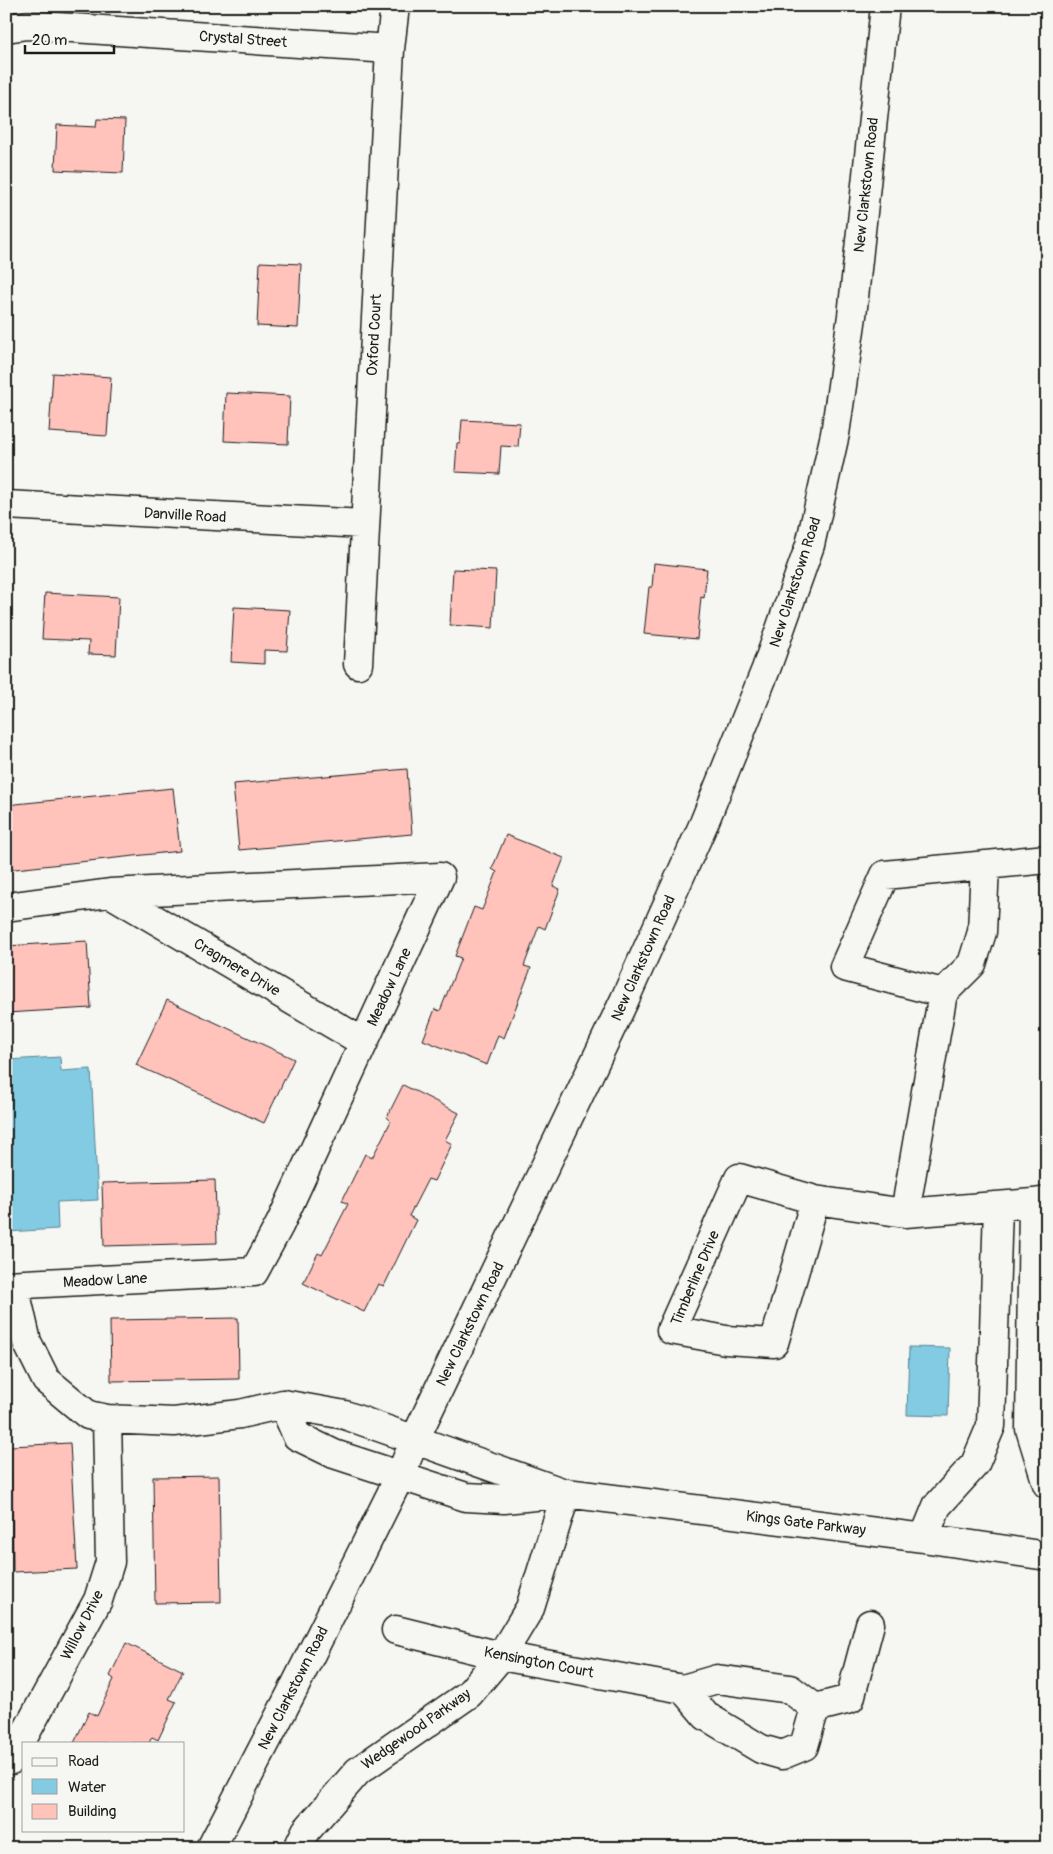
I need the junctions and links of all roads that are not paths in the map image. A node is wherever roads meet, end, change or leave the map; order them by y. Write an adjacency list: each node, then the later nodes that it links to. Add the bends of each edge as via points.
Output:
1 (395, 6): 4 (street, Oxford Court)
2 (885, 6): 21 (street, New Clarkstown Road, via 837,424 810,546 766,669 704,822 620,1010)
3 (6, 28): 4 (street, Crystal Street, via 27,25)
4 (390, 49): 6 (street, Oxford Court)
5 (6, 505): 6 (street, Danville Road)
6 (364, 524): 7 (street, Oxford Court)
7 (358, 664)
8 (1047, 859): 9 (street)
9 (985, 865): 12 (street, via 982,932 972,964); 12 (street, via 886,875 844,967)
10 (110, 892): 11 (street, Meadow Lane); 13 (street, Cragmere Drive); 13 (street, Meadow Lane, via 440,877)
11 (6, 907)
12 (943, 993): 17 (street)
13 (363, 1042): 18 (street, Meadow Lane, via 280,1224 254,1272)
14 (815, 1200): 14 (street, Timberline Drive, via 738,1178 671,1330 726,1340 774,1343); 17 (street, Timberline Drive)
15 (1040, 1202): 16 (street, Timberline Drive); 23 (street, Timberline Drive, via 1030,1430)
16 (998, 1206): 17 (street, Timberline Drive); 25 (street, via 991,1426 975,1464 937,1506)
17 (905, 1212)
18 (10, 1285): 20 (street, Meadow Lane, via 27,1342 46,1380 88,1415)
19 (282, 1404): 20 (street, Meadow Lane, via 240,1414 174,1422); 21 (street, Meadow Lane, via 345,1415); 22 (street, via 297,1436 334,1454)
20 (107, 1419): 32 (street, Willow Drive, via 110,1562 98,1600)
21 (415, 1439): 22 (street, New Clarkstown Road); 24 (street, Kings Gate Parkway)
22 (400, 1476): 24 (street, Kings Gate Parkway, via 466,1496 504,1500); 33 (street, New Clarkstown Road)
23 (1047, 1484)
24 (566, 1493): 25 (street, Kings Gate Parkway); 29 (street, Wedgewood Parkway, via 530,1608)
25 (924, 1538): 26 (street, Kings Gate Parkway)
26 (1047, 1556)
27 (870, 1624): 31 (street, via 850,1699)
28 (396, 1630): 29 (street, Kensington Court)
29 (501, 1656): 30 (street, Kensington Court); 34 (street, Wedgewood Parkway, via 469,1694 358,1771 306,1831)
30 (683, 1689): 31 (street, Kensington Court, via 717,1679 790,1689); 31 (street, via 706,1716 761,1749 782,1755 804,1746)
31 (815, 1708)
32 (11, 1760)
33 (211, 1848)
34 (298, 1848)

